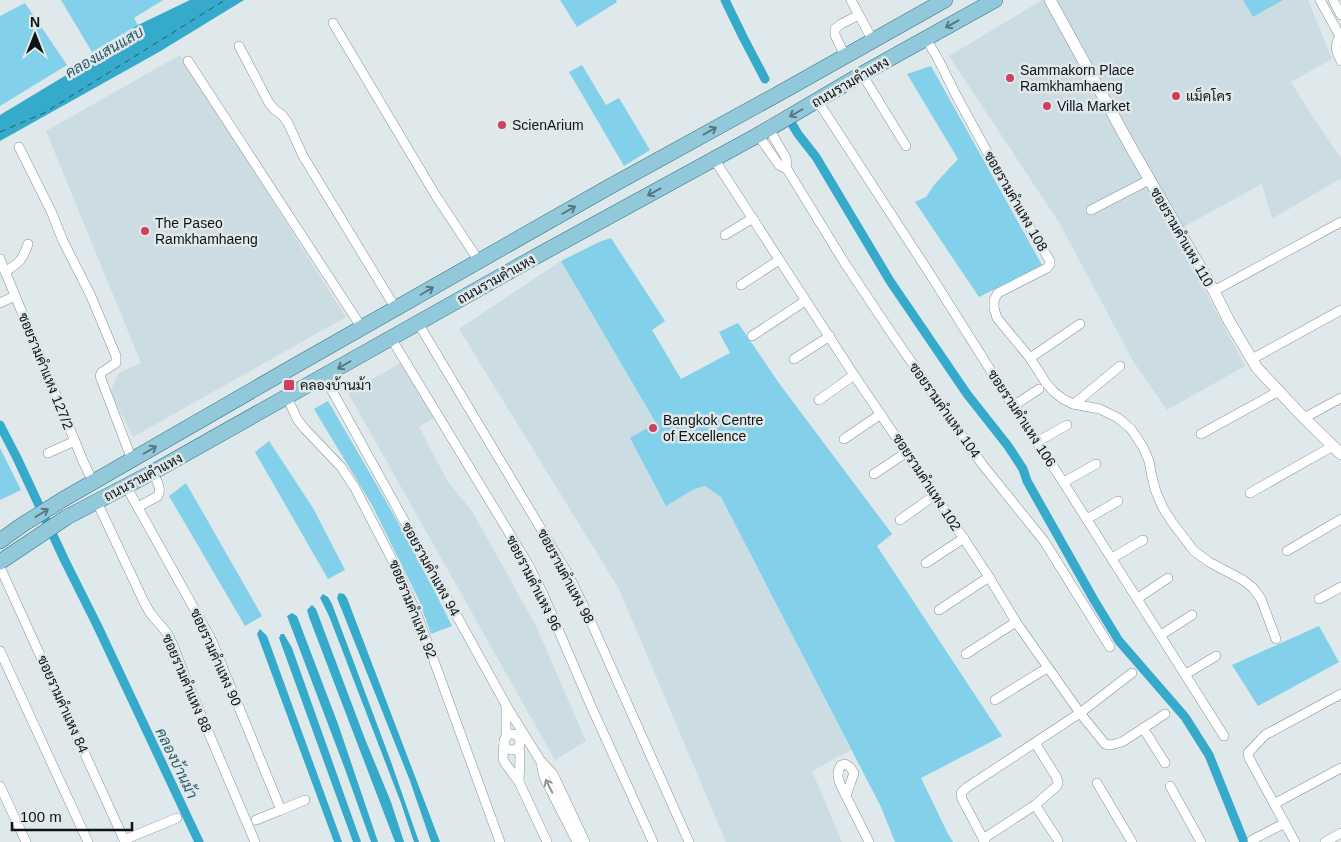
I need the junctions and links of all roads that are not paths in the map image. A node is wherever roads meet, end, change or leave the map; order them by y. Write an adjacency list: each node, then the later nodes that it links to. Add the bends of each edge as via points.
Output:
1 (851, 0): 7 (street)
2 (945, 0): 12 (main road, ถนนรามคำแหง)
3 (995, 0): 11 (main road, ถนนรามคำแหง, one-way to 11)
4 (1050, 0): 23 (street, ซอยรามคำแหง 110)
5 (1320, 0): 10 (street)
6 (1333, 0): 8 (street)
7 (859, 15): 12 (street); 14 (street, via 835,29)
8 (1341, 15)
9 (333, 23): 31 (street)
10 (1340, 37): 15 (street, via 1336,48)
11 (926, 39): 17 (main road, ถนนรามคำแหง); 47 (street, ซอยรามคำแหง 108, via 1050,261 1047,268 998,293 994,300 997,318)
12 (873, 41): 14 (main road, ถนนรามคำแหง)
13 (239, 46): 38 (street, via 270,103 288,123 303,156)
14 (845, 56): 31 (main road, ถนนรามคำแหง, one-way to 14)
15 (1341, 61)
16 (188, 62): 42 (street)
17 (862, 74): 18 (main road, ถนนรามคำแหง); 20 (street)
18 (817, 100): 19 (main road, ถนนรามคำแหง, one-way to 19); 59 (street, ซอยรามคําแหง 106)
19 (763, 132): 22 (main road, ถนนรามคำแหง); 103 (street, ซอยรามคําแหง 104, via 786,158 787,169 892,334 982,464 1044,541)
20 (906, 146)
21 (19, 147): 70 (street, via 90,294 116,356 116,363 100,376)
22 (714, 159): 25 (street, ซอยรามคําแหง 102); 40 (main road, ถนนรามคำแหง, one-way to 40)
23 (1149, 180): 24 (street); 34 (street, ซอยรามคำแหง 110)
24 (1092, 210)
25 (753, 218): 27 (street); 30 (street, ซอยรามคําแหง 102)
26 (1341, 222): 34 (street)
27 (725, 235)
28 (28, 244): 32 (street, via 23,257)
29 (0, 259): 32 (street, ซอยรามคำแหง 127/2)
30 (779, 260): 33 (street); 36 (street, ซอยรามคําแหง 102)
31 (479, 262): 38 (main road, ถนนรามคำแหง, one-way to 31)
32 (5, 272): 35 (street, ซอยรามคำแหง 127/2)
33 (741, 285)
34 (1214, 291): 49 (street, ซอยรามคำแหง 110)
35 (15, 296): 37 (street); 65 (street, ซอยรามคำแหง 127/2)
36 (805, 301): 43 (street); 44 (street, ซอยรามคําแหง 102)
37 (0, 303)
38 (396, 309): 42 (main road, ถนนรามคำแหง)
39 (1341, 310): 49 (street)
40 (418, 323): 45 (main road, ถนนรามคำแหง); 150 (street, ซอยรามคําแหง 98, via 568,574)
41 (1080, 324): 47 (street)
42 (362, 328): 46 (main road); 70 (main road, ถนนรามคำแหง, one-way to 42)
43 (752, 336)
44 (830, 336): 48 (street); 51 (street, ซอยรามคําแหง 102)
45 (391, 338): 46 (main road, ถนนรามคำแหง); 149 (street, ซอยรามคําแหง 96, via 528,564)
46 (372, 348): 52 (main road, ถนนรามคำแหง, one-way to 52)
47 (1030, 358): 58 (street, ซอยรามคำแหง 108, via 1054,392)
48 (794, 359)
49 (1252, 359): 54 (street, ซอยรามคำแหง 110)
50 (1120, 366): 58 (street)
51 (854, 375): 57 (street); 60 (street, ซอยรามคําแหง 102)
52 (324, 376): 55 (main road, ถนนรามคำแหง); 112 (street, ซอยรามคําแหง 94)
53 (1039, 389): 59 (street)
54 (1278, 391): 61 (street, ซอยรามคำแหง 110); 63 (street)
55 (287, 397): 72 (main road, ถนนรามคำแหง); 145 (street, ซอยรามคําแหง 92, via 301,424 341,467 355,488 398,571 418,616)
56 (1341, 398): 61 (street)
57 (819, 400)
58 (1074, 404): 102 (street, ซอยรามคำแหง 108, via 1100,409 1131,429 1143,447 1156,492 1172,522 1194,551 1253,588 1261,599)
59 (1013, 406): 66 (street, ซอยรามคําแหง 106)
60 (881, 414): 64 (street); 68 (street, ซอยรามคําแหง 102)
61 (1304, 418): 67 (street, ซอยรามคำแหง 110)
62 (1066, 425): 66 (street)
63 (1201, 434)
64 (844, 439)
65 (75, 441): 69 (street); 74 (street, ซอยรามคำแหง 127/2)
66 (1037, 442): 75 (street, ซอยรามคําแหง 106)
67 (1337, 450): 77 (street)
68 (907, 452): 73 (street); 78 (street, ซอยรามคําแหง 102)
69 (48, 453)
70 (132, 460): 74 (main road, ถนนรามคำแหง)
71 (1096, 464): 75 (street)
72 (153, 472): 76 (main road, ถนนรามคำแหง); 81 (street, via 160,494)
73 (874, 474)
74 (93, 482): 87 (main road, ถนนรามคำแหง, one-way to 74)
75 (1064, 482): 82 (street, ซอยรามคําแหง 106)
76 (126, 486): 80 (main road, ถนนรามคำแหง); 81 (street, ซอยรามคำแหง 90)
77 (1250, 493)
78 (935, 495): 83 (street); 85 (street, ซอยรามคําแหง 102)
79 (1118, 501): 82 (street)
80 (97, 502): 90 (main road, ถนนรามคำแหง, via 66,517); 144 (street, ซอยรามคำแหง 88, via 144,602 173,645)
81 (138, 507): 133 (street, ซอยรามคำแหง 90, via 211,639)
82 (1087, 519): 89 (street, ซอยรามคําแหง 106)
83 (900, 520)
84 (1341, 520): 88 (street)
85 (964, 538): 91 (street); 93 (street, ซอยรามคําแหง 102)
86 (1143, 540): 89 (street)
87 (0, 541)
88 (1287, 551)
89 (1112, 558): 96 (street, ซอยรามคําแหง 106)
90 (0, 562)
91 (926, 563)
92 (0, 567): 141 (street, ซอยรามคำแหง 84)
93 (989, 577): 98 (street); 100 (street, ซอยรามคําแหง 102)
94 (1168, 578): 96 (street)
95 (1341, 587): 97 (street)
96 (1138, 598): 101 (street, ซอยรามคําแหง 106)
97 (1319, 599)
98 (939, 610)
99 (1192, 615): 101 (street)
100 (1016, 622): 105 (street); 107 (street, ซอยรามคําแหง 102)
101 (1161, 635): 109 (street, ซอยรามคําแหง 106)
102 (1276, 639)
103 (1110, 646)
104 (0, 651): 143 (street)
105 (966, 654)
106 (1216, 656): 109 (street)
107 (1047, 668): 111 (street); 113 (street, ซอยรามคําแหง 102)
108 (1132, 674): 113 (street)
109 (1186, 674): 117 (street, ซอยรามคําแหง 106)
110 (1341, 694): 131 (street, via 1265,736 1248,753)
111 (995, 700)
112 (506, 704): 115 (street, ซอยรามคําแหง 94); 118 (street)
113 (1080, 713): 116 (street, ซอยรามคําแหง 102, via 1106,744 1122,742); 120 (street)
114 (1165, 714): 116 (street, ซอยรามคําแหง 102)
115 (514, 717): 119 (street); 121 (street, ซอยรามคําแหง 94)
116 (1143, 728): 122 (street)
117 (1224, 736)
118 (505, 740): 119 (street, via 512,734); 119 (street, via 506,748 511,750 517,748); 124 (street, via 503,759)
119 (518, 741): 124 (street)
120 (1035, 743): 132 (street, via 1058,783); 138 (street, via 961,793)
121 (540, 760): 147 (street, ซอยรามคําแหง 94, one-way to 121, via 544,777); 148 (street, ซอยรามคําแหง 94, via 553,774)
122 (1165, 762)
123 (1341, 768): 131 (street)
124 (519, 782): 146 (street)
125 (1097, 783): 152 (street)
126 (0, 786): 130 (street)
127 (1170, 786): 153 (street)
128 (846, 796): 151 (street)
129 (305, 800): 133 (street)
130 (3, 801): 142 (street)
131 (1274, 804): 136 (street)
132 (1035, 805): 138 (street); 139 (street)
133 (281, 810): 135 (street)
134 (178, 818): 141 (street)
135 (256, 820)
136 (1285, 823): 140 (street); 154 (street)
137 (1341, 833): 155 (street)
138 (984, 840)
139 (1058, 840)
140 (1252, 840)
141 (125, 841)
142 (26, 842)
143 (88, 842)
144 (255, 842)
145 (500, 842)
146 (547, 842)
147 (577, 842)
148 (586, 842)
149 (653, 842)
150 (689, 842)
151 (869, 842)
152 (1132, 842)
153 (1201, 842)
154 (1295, 842)
155 (1325, 842)

